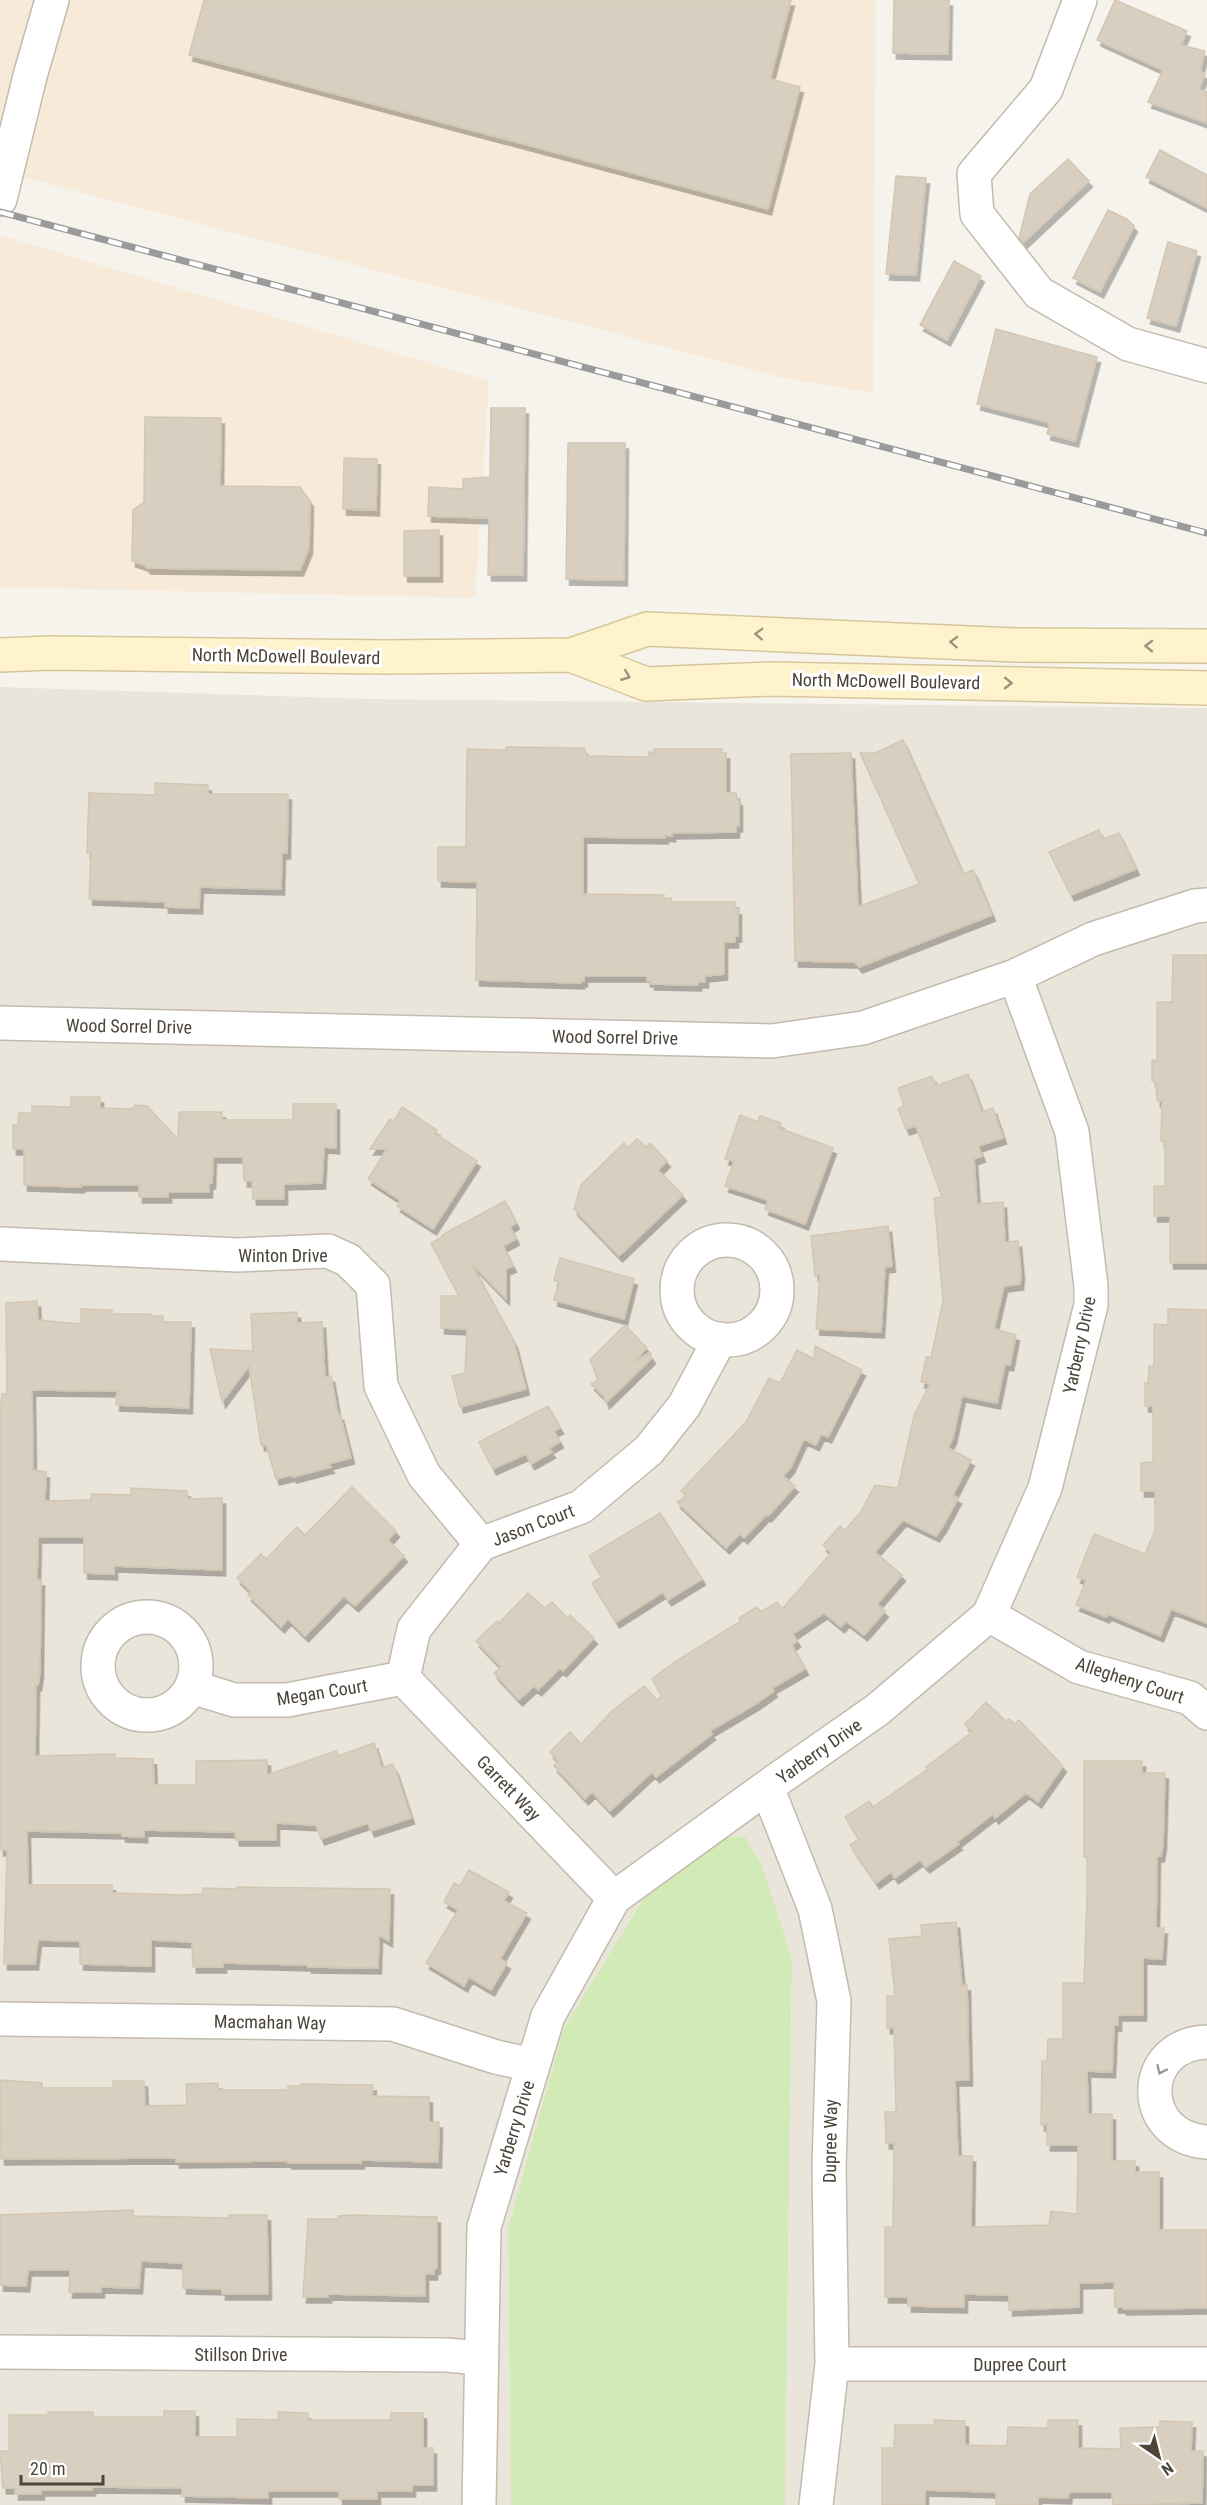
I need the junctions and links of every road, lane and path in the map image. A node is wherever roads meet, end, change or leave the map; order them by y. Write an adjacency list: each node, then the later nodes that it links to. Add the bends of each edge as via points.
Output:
1 (52, 0): 3 (street)
2 (1080, 0): 4 (street, via 1046,89 974,174 977,213 1039,293 1128,344)
3 (0, 199)
4 (1207, 366)
5 (1207, 646): 6 (main road, North McDowell Boulevard, one-way to 6, via 1015,645 647,629)
6 (571, 655): 7 (main road, North McDowell Boulevard); 8 (main road, North McDowell Boulevard, one-way to 8, via 646,684 772,678)
7 (0, 656)
8 (1207, 688)
9 (1207, 904): 10 (street, Wood Sorrel Drive, via 1093,939)
10 (1015, 976): 11 (street, Wood Sorrel Drive, via 863,1028 772,1041); 15 (street, Yarberry Drive, via 1072,1132 1091,1305 1045,1488)
11 (0, 1023)
12 (0, 1244): 14 (street, Winton Drive, via 238,1255 328,1251 348,1260 373,1285 381,1386 424,1475)
13 (720, 1340): 14 (street, Jason Court, via 684,1406 649,1450 581,1507)
14 (481, 1544): 16 (street, Jason Court, via 414,1629)
15 (989, 1615): 18 (street, Allegheny Court, via 1079,1667 1190,1698); 19 (street, Yarberry Drive, via 877,1710)
16 (403, 1678): 17 (street, Megan Court, via 287,1700 234,1701); 20 (street, Garrett Way)
17 (192, 1687)
18 (1207, 1713)
19 (767, 1787): 20 (street, Yarberry Drive); 27 (street, Dupree Way, via 815,1909 834,2001 829,2167)
20 (614, 1898): 23 (street, Yarberry Drive, via 548,2016)
21 (0, 2019): 23 (street, Macmahan Way, via 393,2024)
22 (1207, 2042): 24 (street, one-way to 24, via 1179,2048 1158,2073 1154,2089 1156,2106 1175,2133)
23 (533, 2065): 26 (street, Yarberry Drive, via 484,2227)
24 (1207, 2142)
25 (0, 2352): 26 (street, Stillson Drive)
26 (482, 2358): 29 (street, Yarberry Drive)
27 (832, 2364): 28 (street, Dupree Court); 30 (street, Dupree Way)
28 (1207, 2364)
29 (479, 2505)
30 (816, 2505)

